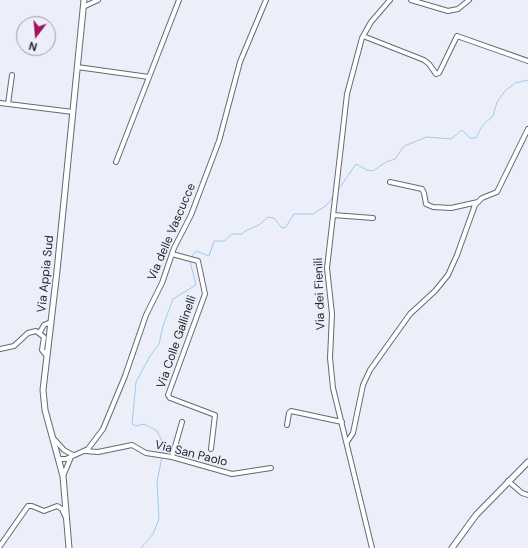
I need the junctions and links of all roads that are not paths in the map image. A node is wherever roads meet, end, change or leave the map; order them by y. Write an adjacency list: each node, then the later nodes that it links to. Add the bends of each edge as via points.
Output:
1 (84, 0): 8 (main road, Via Appia Sud)
2 (98, 0): 8 (street)
3 (179, 0): 13 (street)
4 (266, 0): 23 (street, Via delle Vascucce, via 238,68 219,141 190,216)
5 (390, 0): 9 (street, Via dei Fienili)
6 (411, 0): 7 (street, via 448,11 457,9)
7 (468, 0)
8 (83, 7): 11 (main road, Via Appia Sud)
9 (363, 36): 10 (street, via 423,60 436,74 439,73 457,36); 21 (street, Via dei Fienili, via 346,99)
10 (528, 61)
11 (77, 67): 13 (street); 16 (main road, Via Appia Sud)
12 (12, 75): 15 (street)
13 (149, 77): 18 (street)
14 (0, 103): 15 (street)
15 (8, 104): 16 (street)
16 (73, 112): 24 (main road, Via Appia Sud)
17 (528, 129): 20 (street, via 497,192 483,197)
18 (116, 162)
19 (390, 182): 20 (street, via 422,190 426,204 433,207 451,208)
20 (478, 202): 32 (street, via 448,275 410,314 368,374 362,386 353,433)
21 (333, 215): 22 (street); 29 (street, Via dei Fienili, via 326,268 331,312 332,382)
22 (373, 218)
23 (172, 254): 33 (street, Via Colle Gallinelli, via 194,259 199,263 205,295 168,395 215,415); 34 (street, Via delle Vascucce, via 104,427 94,443)
24 (51, 322): 25 (street, via 45,324); 27 (main road, Via Appia Sud)
25 (40, 332): 26 (street, via 29,332 16,345); 27 (street, via 44,340 42,352)
26 (0, 349)
27 (46, 356): 31 (main road, Via Appia Sud, via 43,402)
28 (182, 422): 36 (street)
29 (342, 422): 30 (street, via 291,411); 32 (street, Via dei Fienili)
30 (287, 425)
31 (54, 439): 35 (street); 37 (main road, Via Appia Sud)
32 (347, 442): 46 (street, Via dei Fienili)
33 (211, 449)
34 (85, 451): 35 (street, Via delle Vascucce); 36 (street, Via San Paolo, via 97,452 131,445 145,452)
35 (73, 455): 37 (street, Via delle Vascucce); 40 (street)
36 (172, 457): 39 (street, Via San Paolo, via 232,474)
37 (60, 459): 40 (main road, Via Appia Sud)
38 (528, 462): 41 (main road)
39 (271, 468)
40 (63, 476): 43 (main road, Via Appia Sud)
41 (508, 481): 42 (street); 47 (main road, via 472,520)
42 (528, 495)
43 (67, 524): 44 (street, via 63,511 58,506 43,511 29,506); 45 (main road, Via Appia Sud)
44 (0, 546)
45 (69, 548)
46 (372, 548)
47 (452, 548)

